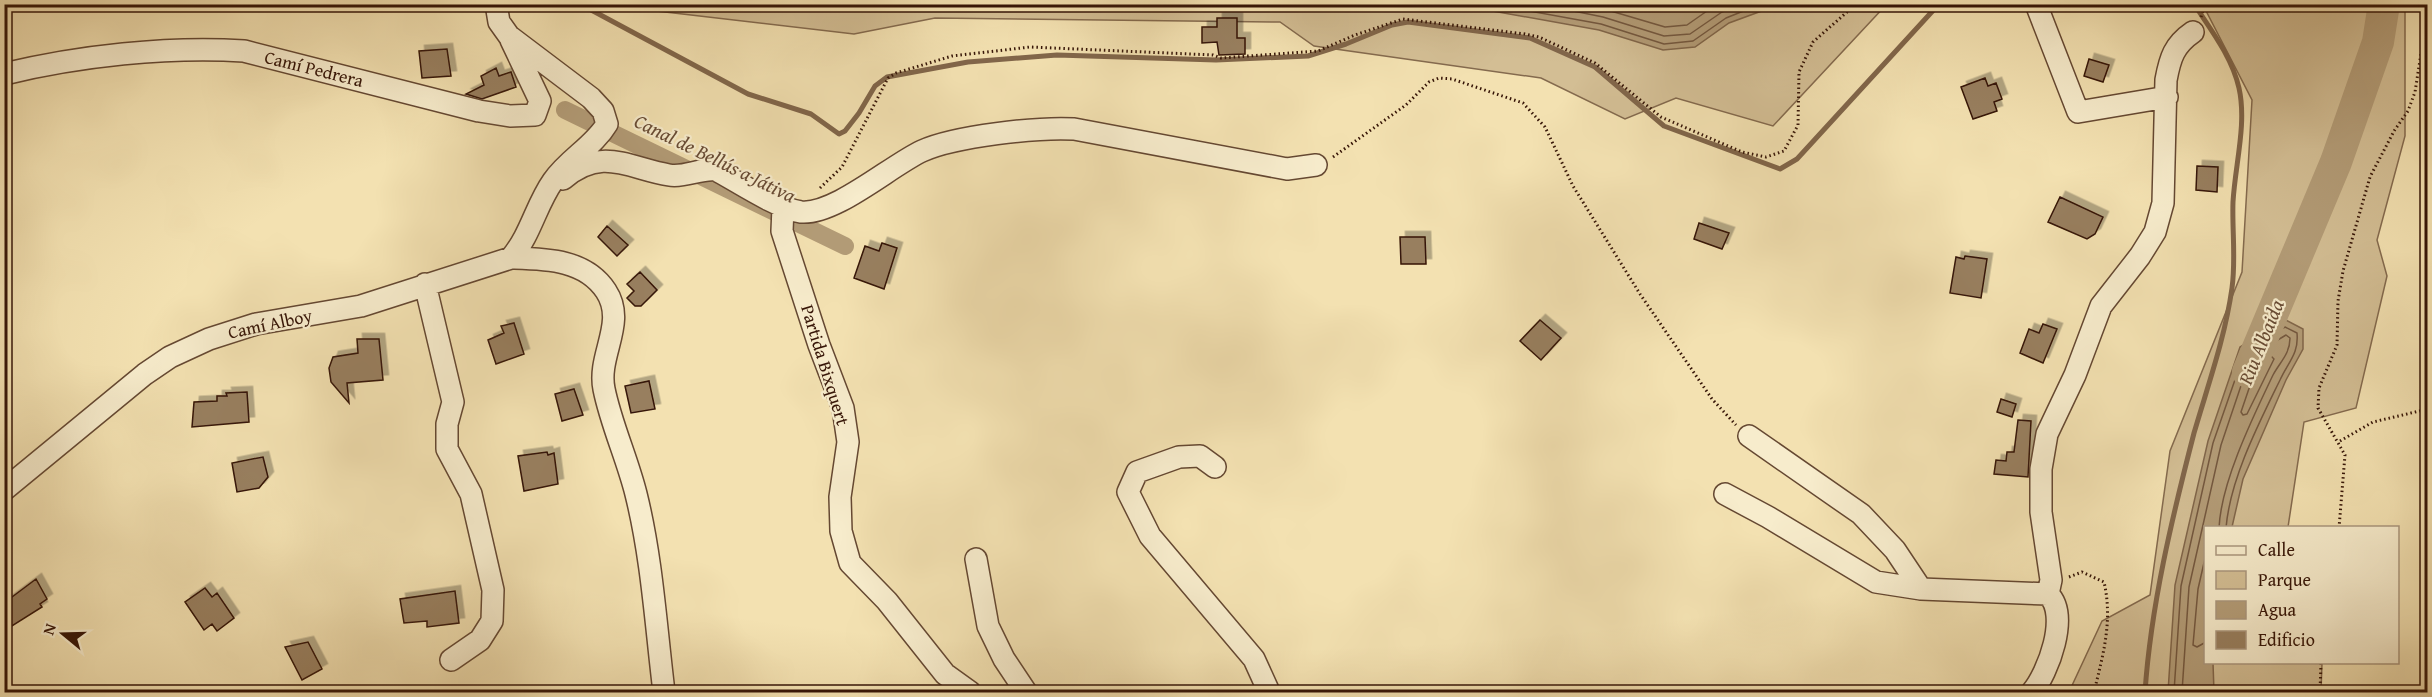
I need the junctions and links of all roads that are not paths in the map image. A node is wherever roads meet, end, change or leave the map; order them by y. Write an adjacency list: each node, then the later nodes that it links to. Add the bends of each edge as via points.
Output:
1 (496, 4): 4 (street, via 499,22)
2 (2036, 4): 6 (street, via 2078,112)
3 (2198, 23): 6 (street, via 2180,41 2170,60)
4 (509, 36): 5 (street, Camí Pedrera, via 540,101 535,115 479,111 244,51 218,49 49,63); 8 (street, via 591,98 603,111 607,124 562,169)
5 (4, 74)
6 (2167, 97): 18 (street, via 2160,223 2101,306 2045,442 2040,512 2051,580)
7 (1316, 165): 9 (street, via 1287,169 1074,129 1048,128 923,150 825,208 801,212)
8 (542, 198): 9 (street, via 568,175 608,160 670,175 716,170); 10 (street, via 524,243)
9 (783, 207): 21 (street, Partida Bixquert, via 782,231 843,408 848,442 840,497 841,531 850,563 894,609 945,674)
10 (511, 258): 11 (street, Camí Alboy); 20 (street, via 569,263 598,282 611,300 615,326 605,360 604,388 636,496 657,622)
11 (425, 284): 14 (street, Camí Alboy, via 361,306 230,331 170,357); 19 (street, via 453,402 447,424 447,449 471,494 493,590 492,621 480,640)
12 (1749, 436): 17 (street, via 1861,513 1896,550)
13 (1215, 467): 23 (street, via 1200,456 1179,457 1137,472 1128,492 1150,536 1254,659)
14 (4, 490)
15 (1725, 494): 17 (street, via 1869,579)
16 (976, 559): 22 (street, via 988,626)
17 (1921, 589): 18 (street)
18 (2048, 594): 24 (street, via 2054,599 2057,614 2053,648 2047,669)
19 (451, 660)
20 (664, 693)
21 (970, 693)
22 (1026, 693)
23 (1269, 693)
24 (2032, 693)

